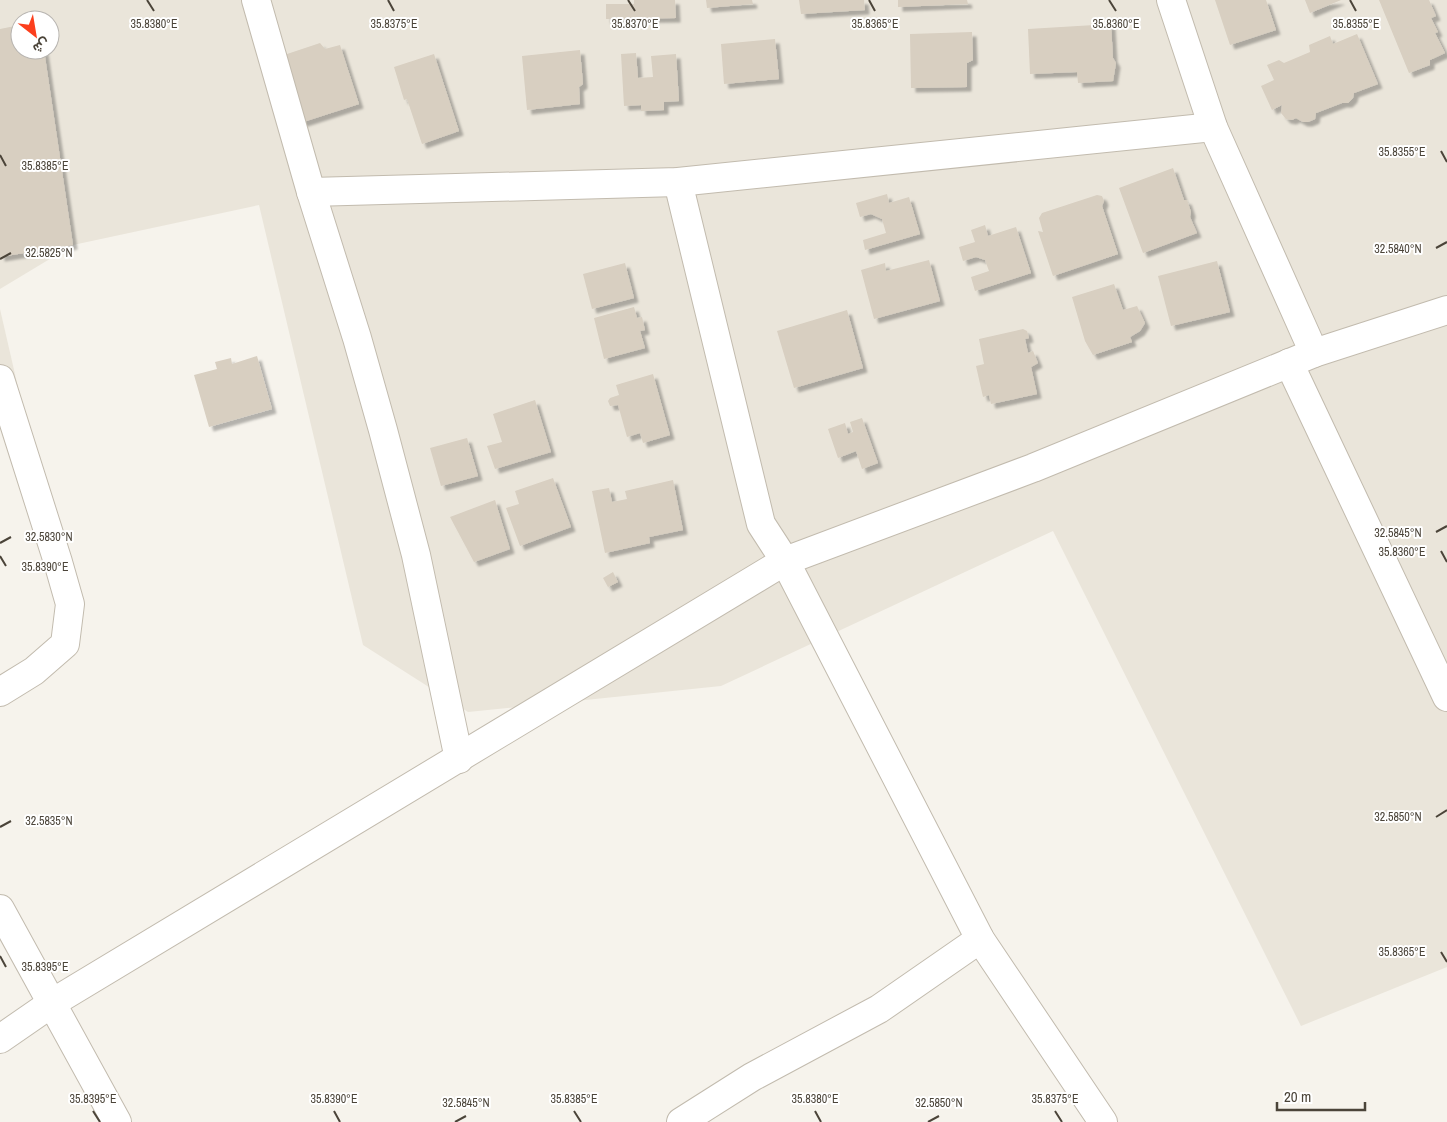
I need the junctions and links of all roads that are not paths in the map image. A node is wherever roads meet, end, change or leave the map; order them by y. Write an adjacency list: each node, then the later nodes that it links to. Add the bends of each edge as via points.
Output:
1 (256, 0): 5 (street)
2 (1171, 0): 3 (street)
3 (1213, 127): 4 (street); 7 (street)
4 (678, 182): 5 (street); 10 (street, via 761,524)
5 (311, 192): 13 (street, via 357,338 416,555)
6 (1447, 310): 7 (street)
7 (1314, 353): 8 (street)
8 (1289, 363): 10 (street, via 1033,468); 12 (street)
9 (0, 379): 11 (street, via 70,604 65,644 34,671)
10 (785, 562): 13 (street); 15 (street)
11 (0, 692)
12 (1447, 697)
13 (458, 759): 16 (street)
14 (0, 909): 16 (street)
15 (980, 939): 19 (street, via 879,1009 752,1077); 20 (street)
16 (52, 1003): 17 (street); 18 (street)
17 (0, 1039)
18 (117, 1122)
19 (681, 1122)
20 (1103, 1122)

